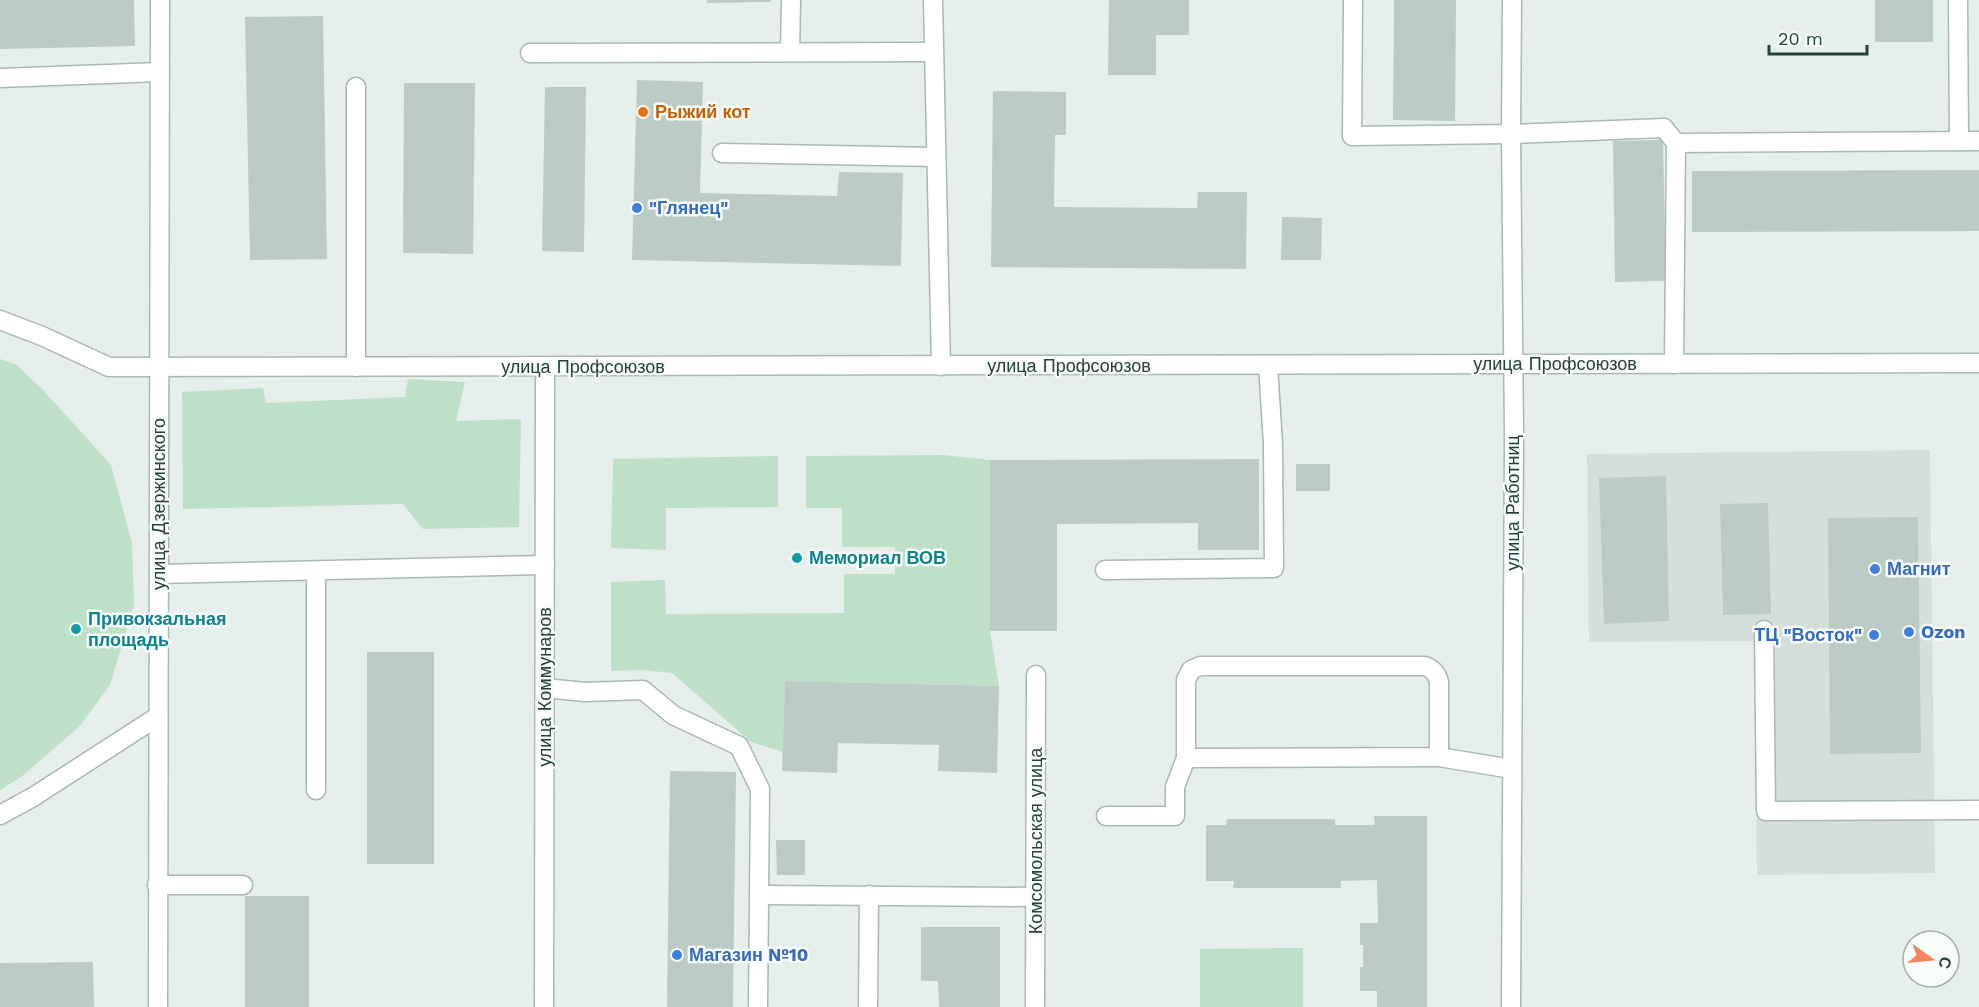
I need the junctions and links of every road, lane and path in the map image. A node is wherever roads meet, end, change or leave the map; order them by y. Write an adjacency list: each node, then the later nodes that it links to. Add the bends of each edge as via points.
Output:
1 (160, 0): 10 (street, улица Дзержинского)
2 (791, 0): 7 (street)
3 (933, 0): 8 (street)
4 (1353, 0): 13 (street, via 1352,135)
5 (1512, 0): 13 (street, улица Работниц)
6 (1958, 0): 14 (street)
7 (790, 52): 8 (street); 9 (street)
8 (934, 52): 18 (street)
9 (531, 53)
10 (160, 72): 11 (street); 27 (street, улица Дзержинского)
11 (0, 78)
12 (356, 87): 25 (street)
13 (1511, 134): 16 (street, via 1664,128); 21 (street, улица Работниц)
14 (1959, 141): 15 (street); 16 (street)
15 (1979, 141)
16 (1676, 143): 22 (street)
17 (722, 153): 18 (street)
18 (936, 157): 24 (street)
19 (0, 320): 27 (street, via 109,367)
20 (1979, 363): 22 (street, улица Профсоюзов)
21 (1514, 364): 22 (street, улица Профсоюзов); 23 (street, улица Профсоюзов); 38 (street, улица Работниц)
22 (1674, 364)
23 (1268, 365): 24 (street, улица Профсоюзов); 29 (street, via 1274,568)
24 (941, 366): 26 (street, улица Профсоюзов)
25 (356, 367): 26 (street, улица Профсоюзов); 27 (street, улица Профсоюзов)
26 (545, 367): 28 (street, улица Коммунаров)
27 (160, 368): 31 (street, улица Дзержинского)
28 (545, 565): 30 (street); 34 (street, улица Коммунаров)
29 (1105, 570)
30 (316, 571): 31 (street); 39 (street)
31 (159, 574): 35 (street, улица Дзержинского)
32 (1764, 630): 40 (street, via 1766,811)
33 (1036, 675): 47 (street, Комсомольская улица)
34 (545, 688): 45 (street, via 585,692 643,690 673,715 739,746 760,789); 49 (street, улица Коммунаров)
35 (157, 717): 41 (street); 43 (street, улица Дзержинского)
36 (1186, 758): 37 (street); 37 (street, via 1186,680 1195,668 1366,666 1425,666 1435,671 1439,681); 42 (street, via 1175,787 1175,816)
37 (1439, 758): 38 (street)
38 (1512, 770): 53 (street, улица Работниц)
39 (316, 790)
40 (1979, 810)
41 (0, 815)
42 (1106, 816)
43 (157, 885): 44 (street); 48 (street, улица Дзержинского)
44 (243, 885)
45 (761, 895): 46 (street); 50 (street)
46 (868, 895): 47 (street); 51 (street)
47 (1035, 897): 52 (street, Комсомольская улица)
48 (158, 1007)
49 (544, 1007)
50 (758, 1007)
51 (868, 1007)
52 (1035, 1007)
53 (1511, 1007)

